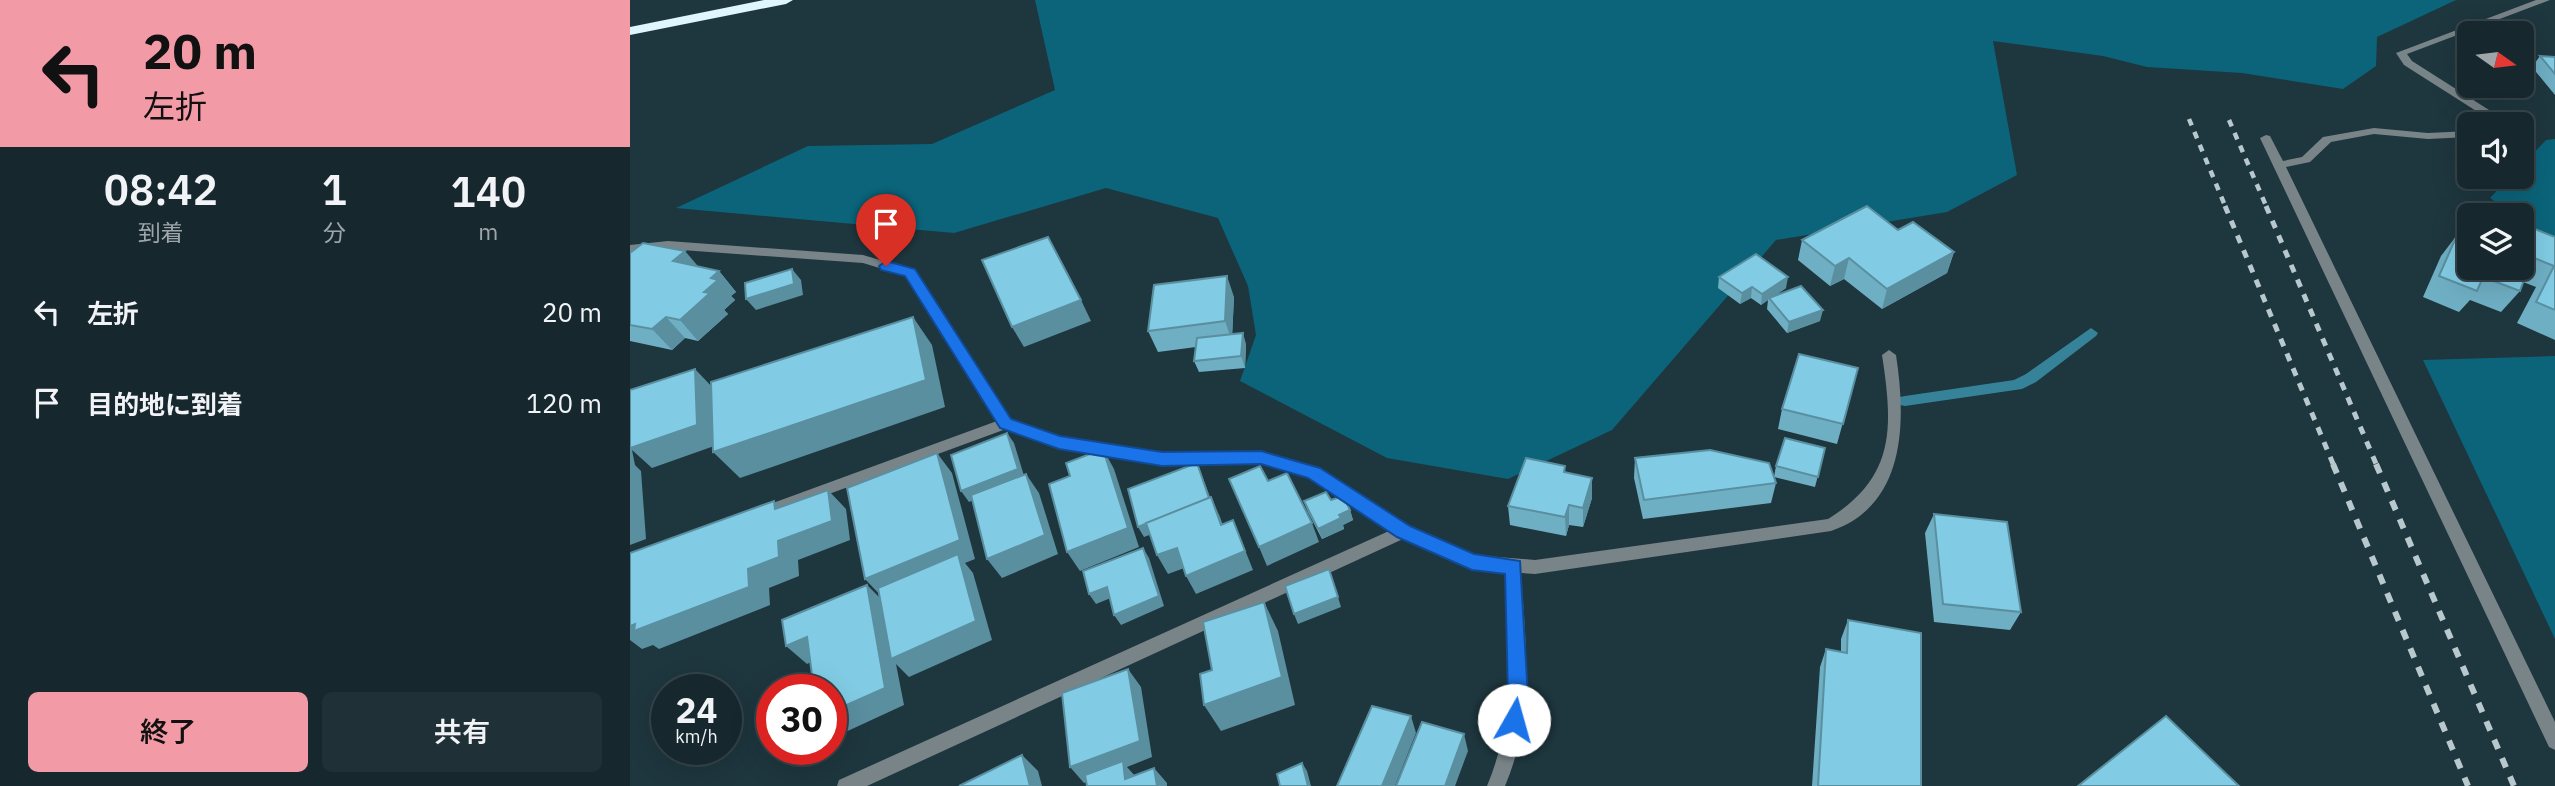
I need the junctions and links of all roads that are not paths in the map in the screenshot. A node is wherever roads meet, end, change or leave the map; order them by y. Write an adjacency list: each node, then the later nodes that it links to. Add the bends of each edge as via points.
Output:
1 (786, 0): 3 (highway)
2 (2545, 0): 4 (street, via 2401,53 2408,63)
3 (630, 31)
4 (2485, 112)
5 (2457, 135): 7 (street, via 2374,131 2326,139 2306,160)
6 (2266, 138): 7 (street)
7 (2280, 164): 14 (street)
8 (630, 249): 10 (street, via 668,245 863,259 910,273)
9 (1889, 355): 13 (street, via 1898,412 1885,475 1865,502 1831,525)
10 (1006, 424): 11 (street); 12 (street, via 1059,443 1162,459 1261,457 1314,472)
11 (747, 518)
12 (1403, 532): 13 (street, via 1472,562); 15 (street)
13 (1513, 567): 16 (street, via 1518,696 1505,769)
14 (2555, 741)
15 (846, 786)
16 (1496, 786)

